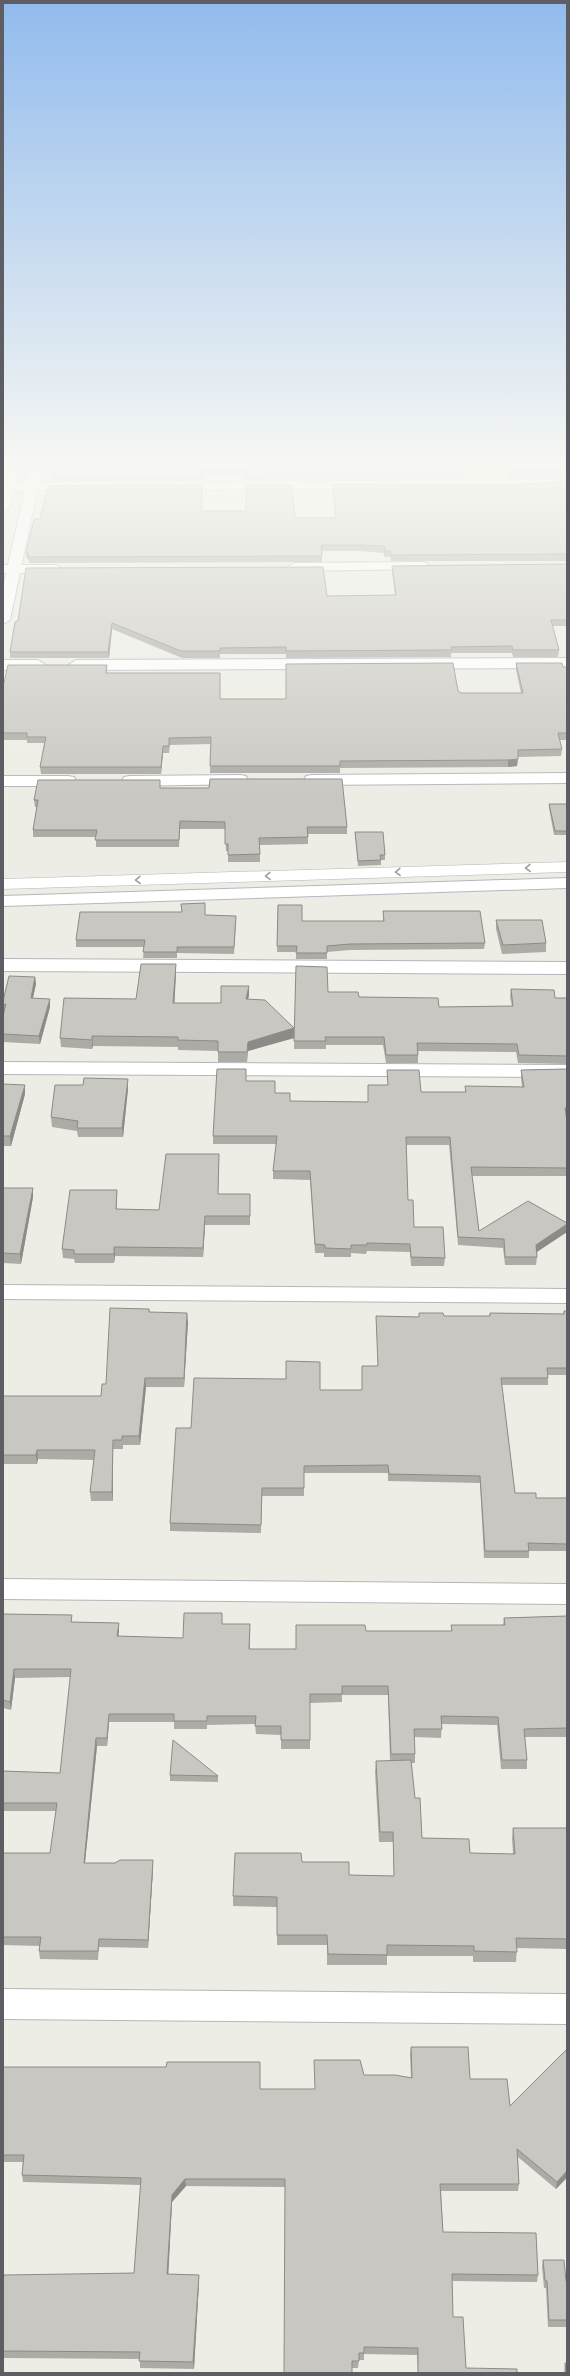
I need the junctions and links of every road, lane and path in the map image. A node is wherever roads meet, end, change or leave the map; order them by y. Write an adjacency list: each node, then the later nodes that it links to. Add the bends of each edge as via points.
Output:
1 (7, 579): 2 (street)
2 (3, 620)
3 (567, 663): 4 (street)
4 (3, 665)
5 (567, 778): 7 (street)
6 (257, 780): 10 (street)
7 (297, 780)
8 (3, 781): 9 (street)
9 (82, 781)
10 (114, 781)
11 (567, 867): 13 (lane, one-way to 13)
12 (567, 883): 14 (street)
13 (3, 884)
14 (3, 902)
15 (3, 965): 16 (street)
16 (567, 968)
17 (3, 1068): 18 (street)
18 (567, 1072)
19 (3, 1292): 20 (street)
20 (567, 1296)
21 (3, 1589): 22 (street)
22 (567, 1594)
23 (3, 2004): 24 (street)
24 (567, 2009)

